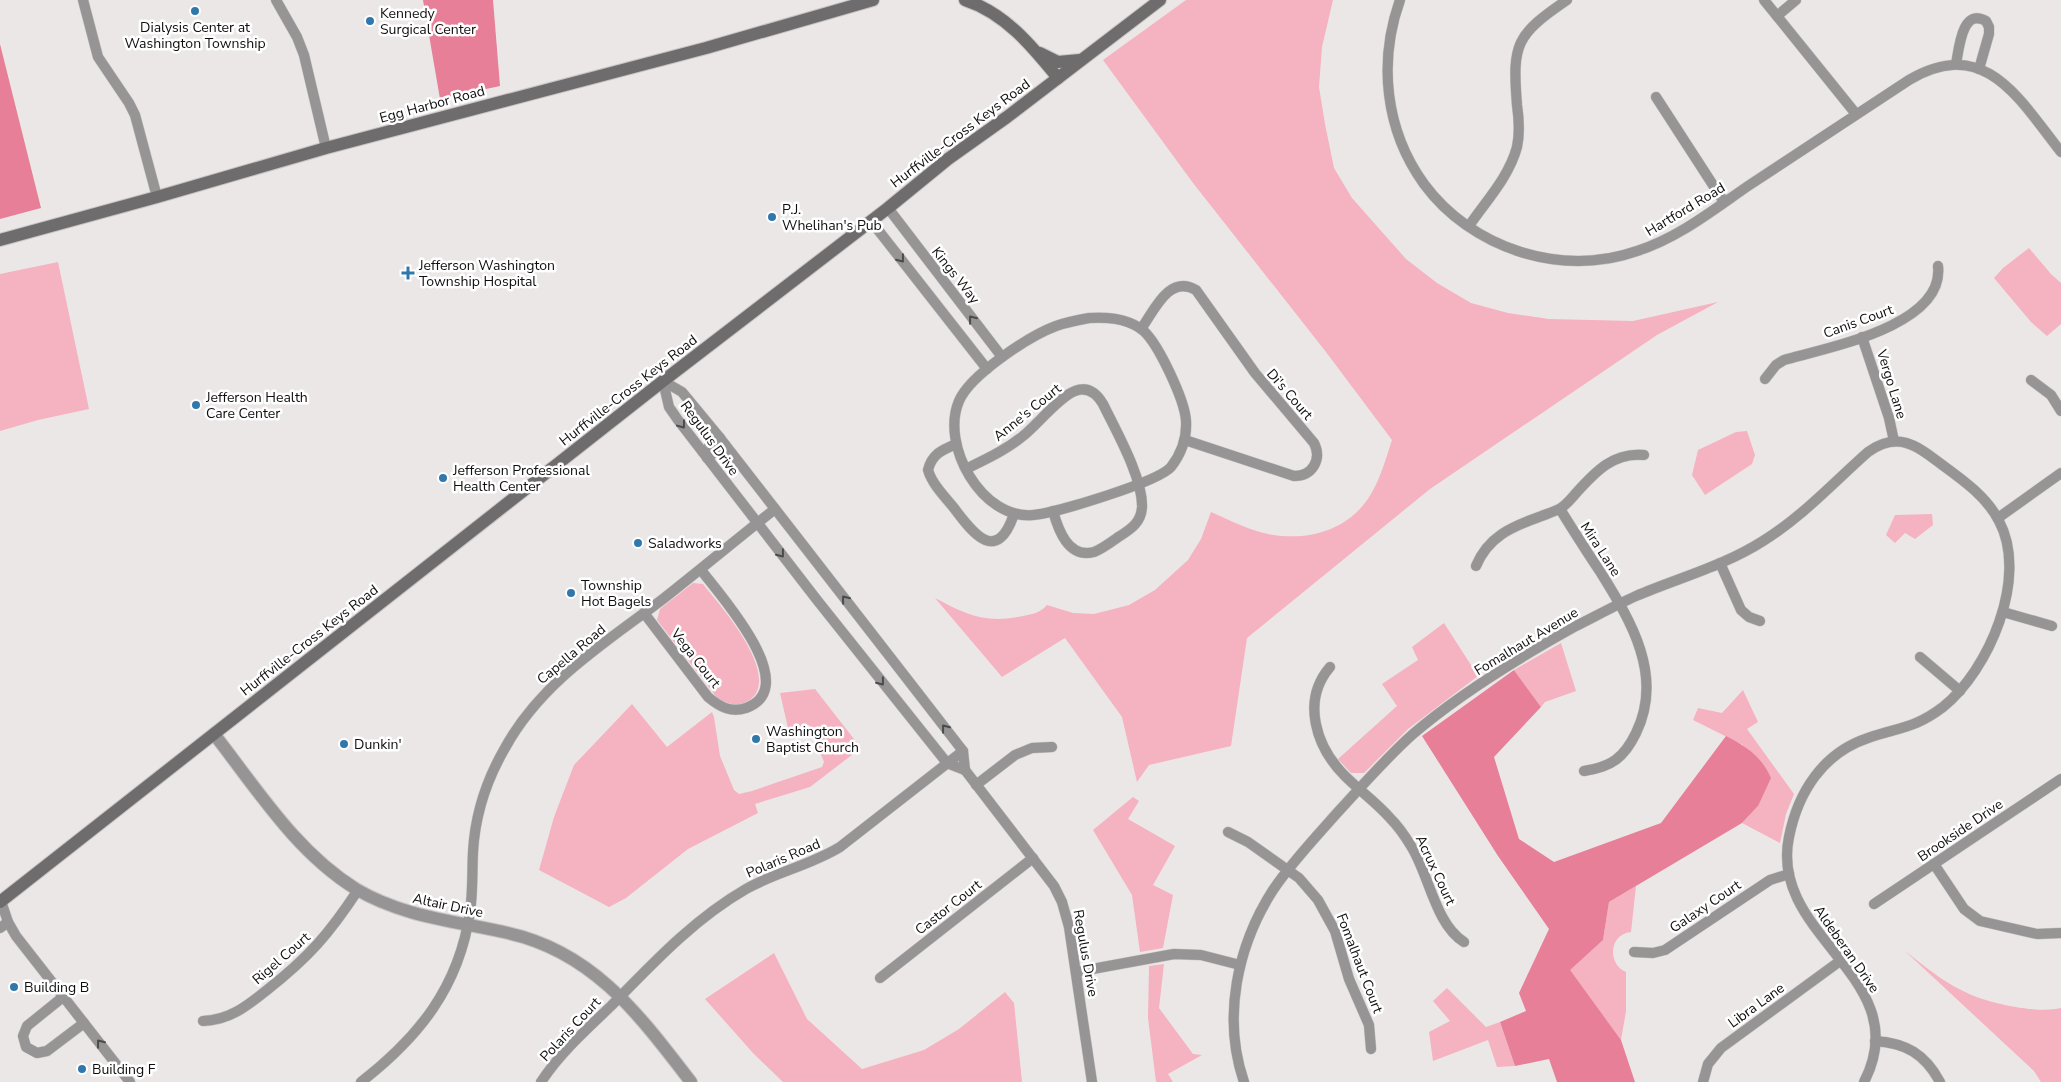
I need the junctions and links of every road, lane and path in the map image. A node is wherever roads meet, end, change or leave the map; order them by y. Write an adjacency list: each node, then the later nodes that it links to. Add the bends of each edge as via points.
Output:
1 (83, 0): 20 (street, via 98,57 135,115)
2 (276, 0): 18 (street, via 304,55)
3 (873, 0): 18 (main road, Egg Harbor Road, via 706,48)
4 (965, 0): 11 (main road, via 996,15)
5 (1160, 0): 12 (main road, Hurffville-Cross Keys Road)
6 (1400, 0): 24 (street, Hartford Road, via 1391,29 1387,65 1396,128 1408,158 1426,186 1445,208)
7 (1567, 0): 24 (street, via 1532,25 1521,41 1515,66 1519,121 1517,147 1507,171)
8 (1764, 0): 10 (street)
9 (1796, 0): 10 (street)
10 (1777, 16): 17 (street)
11 (1029, 44): 12 (main road, via 1058,62); 15 (main road)
12 (1082, 60): 15 (main road, Hurffville-Cross Keys Road)
13 (1956, 64): 14 (street, Hartford Road); 14 (street, via 1965,25 1980,18 1986,21 1989,30); 17 (street, Hartford Road, via 1918,74)
14 (1980, 69): 19 (street, Hartford Road, via 1991,73 2008,87)
15 (1058, 78): 22 (main road, Hurffville-Cross Keys Road)
16 (1656, 98): 21 (street)
17 (1856, 114): 21 (street, Hartford Road)
18 (326, 148): 20 (main road, Egg Harbor Road)
19 (2061, 152)
20 (157, 197): 25 (main road, Egg Harbor Road)
21 (1724, 202): 24 (street, Hartford Road, via 1650,246 1625,255 1588,261 1560,260 1521,252)
22 (888, 208): 23 (main road, Hurffville-Cross Keys Road); 29 (street, Kings Way, one-way to 22)
23 (872, 220): 30 (street, one-way to 30); 33 (main road, Hurffville-Cross Keys Road)
24 (1469, 226)
25 (0, 240)
26 (1938, 266): 28 (street, Canis Court, via 1936,283 1923,304 1903,319)
27 (1141, 329): 29 (street, via 1111,318 1072,321 1038,334); 35 (street, via 1159,352 1182,405 1186,422); 35 (street, Di's Court, via 1172,289 1186,286 1196,290 1255,374 1314,443 1318,457 1308,474 1294,476)
28 (1862, 337): 31 (street, Canis Court, via 1784,360); 37 (street, Vergo Lane)
29 (1002, 358): 30 (street)
30 (987, 370): 38 (street, via 970,384 959,399 953,428)
31 (1765, 379)
32 (2031, 380): 34 (street, via 2051,396)
33 (663, 381): 36 (street, Regulus Drive, via 682,392); 39 (street, Regulus Drive, one-way to 39, via 670,407); 61 (main road, Hurffville-Cross Keys Road)
34 (2061, 411)
35 (1185, 440): 43 (street, via 1170,468)
36 (722, 441): 39 (street); 44 (street, Regulus Drive)
37 (1894, 441): 48 (street, via 1921,449 1957,475); 50 (street, Fomalhaut Avenue, via 1868,452 1776,532 1747,551)
38 (956, 444): 41 (street); 47 (street, via 938,452 928,470 934,483 972,532 985,540 996,540 1008,532)
39 (705, 455): 49 (street, Regulus Drive)
40 (1644, 455): 45 (street, via 1632,454 1607,463)
41 (966, 469): 43 (street, Anne's Court, via 1016,442 1074,391 1086,390 1095,394 1103,404); 47 (street, via 985,497)
42 (2061, 473): 48 (street)
43 (1138, 485): 46 (street); 46 (street, Anne's Court, via 1142,509 1138,522 1096,551 1077,550 1066,542)
44 (775, 509): 49 (street, Capella Road); 63 (street, Regulus Drive, one-way to 44)
45 (1560, 509): 51 (street, via 1509,528 1497,536 1483,551); 53 (street, Mira Lane)
46 (1053, 511): 47 (street)
47 (1014, 514)
48 (1998, 518): 54 (street, Aldeberan Drive, via 2006,538 2009,559 2009,586)
49 (757, 523): 52 (street, Capella Road); 64 (street, Regulus Drive, one-way to 64)
50 (1720, 563): 53 (street, Fomalhaut Avenue); 56 (street, via 1741,610)
51 (1476, 566)
52 (701, 570): 55 (street, Capella Road); 55 (street, Vega Court, via 743,625 757,650 766,672 766,682 757,702 740,710 718,706)
53 (1620, 604): 66 (street, Mira Lane, via 1643,656 1647,682 1642,718 1632,741 1618,759 1609,766); 69 (street, Fomalhaut Avenue, via 1484,681 1412,736)
54 (2003, 612): 57 (street); 60 (street, Aldeberan Drive, via 1987,648)
55 (644, 613): 79 (street, Capella Road, via 556,682 506,745 479,814)
56 (1760, 621)
57 (2052, 626)
58 (1920, 657): 60 (street)
59 (1330, 666): 69 (street, Acrux Court, via 1318,682 1314,720 1322,744 1336,765)
60 (1960, 691): 74 (street, Aldeberan Drive, via 1918,723 1853,744 1831,758 1803,793 1787,848)
61 (214, 734): 75 (street, Altair Drive, via 304,848 328,870); 76 (main road, Hurffville-Cross Keys Road)
62 (1052, 747): 68 (street, via 1032,748 1015,755)
63 (963, 751): 64 (street, Polaris Road); 65 (street)
64 (947, 763): 65 (street); 87 (street, Polaris Road, via 840,847 822,858 756,884 713,910)
65 (965, 770): 68 (street, Regulus Drive)
66 (1584, 771)
67 (2061, 779): 72 (street, Brookside Drive)
68 (976, 785): 71 (street, Regulus Drive)
69 (1360, 789): 73 (street, Fomalhaut Avenue); 81 (street, Acrux Court, via 1405,837 1450,930)
70 (1228, 832): 73 (street, Fomalhaut Court, via 1248,842)
71 (1033, 858): 85 (street, Regulus Drive, via 1062,902); 86 (street, Castor Court)
72 (1934, 864): 77 (street, Brookside Drive); 80 (street, via 1964,909 1980,921 2036,934)
73 (1288, 871): 84 (street, Fomalhaut Avenue, via 1258,920); 92 (street, Fomalhaut Court, via 1313,892 1329,918 1368,1025)
74 (1789, 874): 82 (street, Galaxy Court, via 1770,880 1664,950); 83 (street, Aldeberan Drive, via 1802,910)
75 (358, 890): 79 (street, Altair Drive, via 407,912); 89 (street, Rigel Court, via 325,938 294,969 241,1011 225,1018)
76 (1, 901): 78 (street)
77 (1874, 904)
78 (4, 925): 88 (street)
79 (467, 925): 87 (street, Altair Drive, via 517,935 551,947 590,970); 94 (street, Capella Road, via 448,982 428,1016 393,1056)
80 (2061, 933)
81 (1464, 942)
82 (1634, 952)
83 (1840, 961): 91 (street, Aldeberan Drive, via 1868,999); 99 (street, Libra Lane, via 1721,1048 1708,1064)
84 (1240, 965): 85 (street, via 1201,955 1174,954); 98 (street, Fomalhaut Avenue, via 1234,1002 1234,1033)
85 (1076, 972): 97 (street, Regulus Drive)
86 (880, 978)
87 (620, 996): 95 (street, Polaris Court, via 560,1057); 96 (street, Altair Drive)
88 (64, 997): 90 (street); 90 (street, via 27,1026 23,1036 26,1047 36,1053 47,1052)
89 (203, 1021)
90 (84, 1023): 93 (street, one-way to 90)
91 (1874, 1041): 100 (street, Aldeberan Drive, via 1873,1058); 101 (street, via 1894,1042 1914,1052)
92 (1371, 1049)
93 (130, 1082)
94 (361, 1082)
95 (542, 1082)
96 (691, 1082)
97 (1092, 1082)
98 (1244, 1082)
99 (1703, 1082)
100 (1864, 1082)
101 (1940, 1082)

